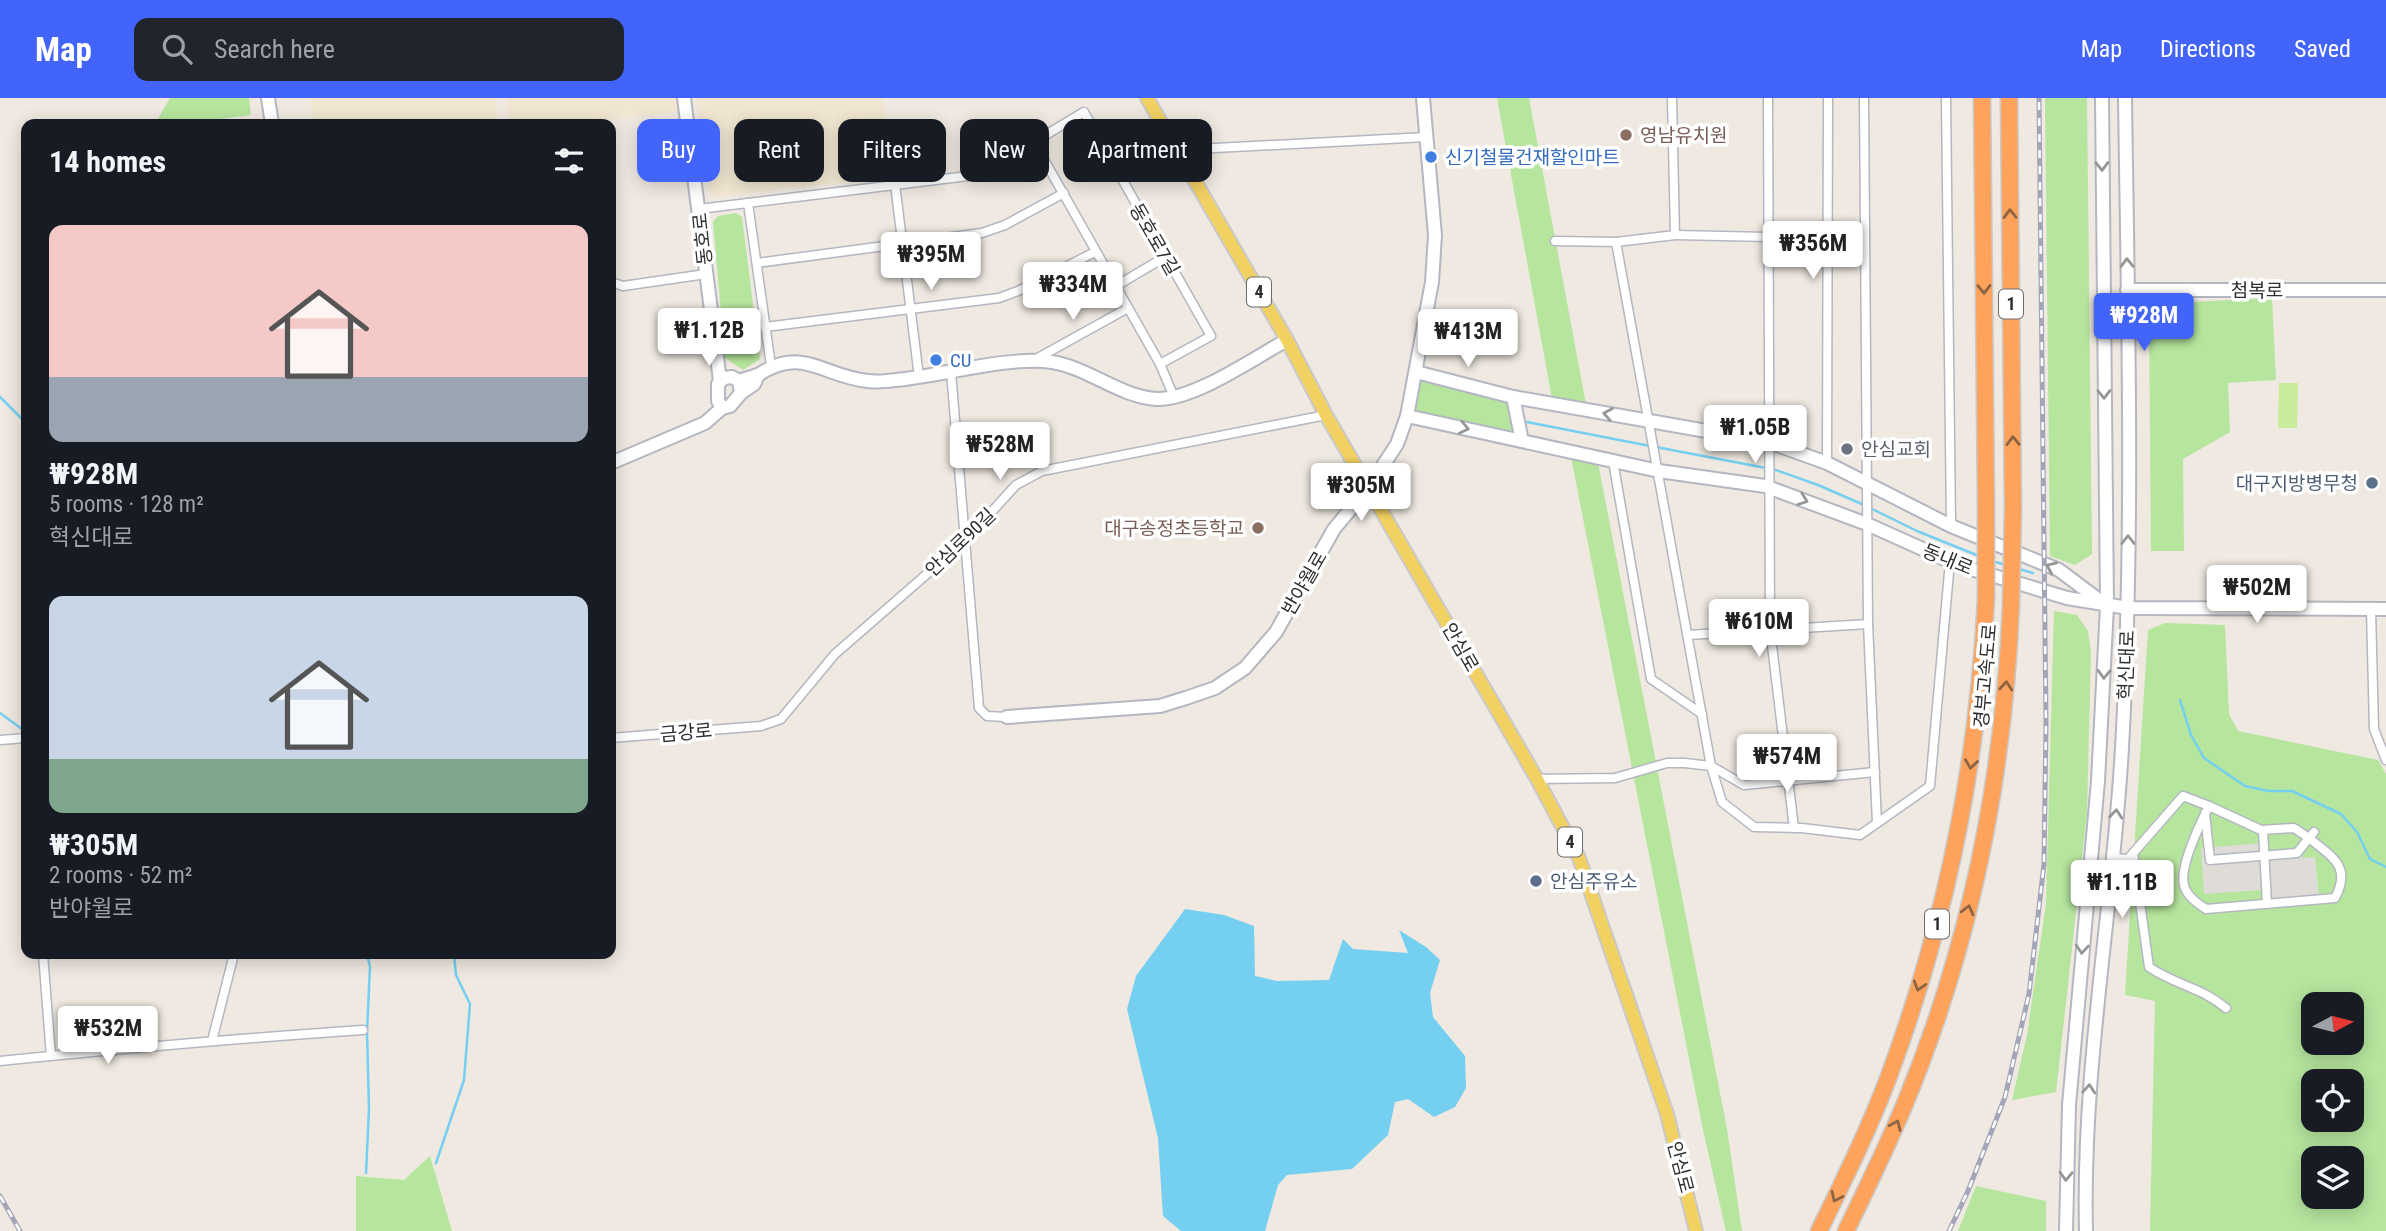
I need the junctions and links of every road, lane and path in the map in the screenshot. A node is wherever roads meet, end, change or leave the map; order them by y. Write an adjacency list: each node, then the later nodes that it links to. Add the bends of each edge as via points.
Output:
1 (268, 98): 14 (main road)
2 (684, 98): 25 (main road, 동호로)
3 (1147, 98): 15 (main road, 안심로 / 4)
4 (1423, 98): 17 (main road, 반야월로)
5 (1672, 98): 26 (street)
6 (1768, 98): 27 (street)
7 (1828, 98): 28 (street)
8 (1864, 98): 29 (street)
9 (1946, 98): 69 (street)
10 (1982, 98): 107 (highway, 경부고속도로 / 1, one-way to 107, bridge, via 1986,599 1970,767 1932,943 1888,1078)
11 (2009, 98): 108 (highway, 경부고속도로 / 1, one-way to 11, bridge, via 1905,1104 1954,961 1996,776 2006,692 2013,510)
12 (2102, 98): 72 (main road, one-way to 72)
13 (2126, 98): 39 (main road, 혁신대로, one-way to 13)
14 (271, 119)
15 (1159, 119)
16 (1049, 133): 34 (street, 동호로7길, via 1084,112)
17 (1426, 137): 18 (street); 49 (main road, 반야월로, via 1434,247)
18 (1212, 148)
19 (1049, 168): 23 (street)
20 (960, 177): 22 (street, 동호로7길)
21 (1196, 182): 44 (main road, 안심로 / 4)
22 (895, 184): 24 (street, 동호로7길); 32 (street)
23 (1064, 193): 32 (street, via 982,233); 33 (street)
24 (748, 203): 25 (street, 동호로7길); 35 (street)
25 (699, 209): 36 (main road, 동호로)
26 (1675, 235): 27 (street); 31 (street)
27 (1768, 238): 28 (street); 60 (street)
28 (1827, 238): 29 (street); 63 (street)
29 (1865, 239): 65 (street)
30 (1555, 241): 31 (street)
31 (1616, 242): 58 (street)
32 (902, 245): 35 (street); 42 (street)
33 (1095, 251): 38 (street); 42 (street, via 999,298)
34 (1166, 257): 38 (street); 46 (street, 동호로7길, via 1210,336)
35 (757, 262): 43 (street)
36 (706, 274): 37 (street); 51 (main road, 동호로)
37 (616, 284)
38 (1116, 286): 41 (street)
39 (2127, 290): 40 (main road, 첨복로); 73 (main road, 혁신대로, one-way to 39)
40 (2386, 290)
41 (1128, 308): 45 (street); 46 (street)
42 (911, 309): 43 (street); 50 (street)
43 (765, 327): 47 (street)
44 (1287, 340): 53 (main road, via 1192,392); 56 (main road, 안심로 / 4)
45 (1033, 361): 48 (main road); 53 (main road, via 1069,367 1135,395)
46 (1160, 365): 53 (street)
47 (771, 366): 50 (main road, via 803,362 869,382); 52 (main road, via 754,384)
48 (951, 372): 50 (main road); 70 (street)
49 (1416, 372): 54 (main road); 57 (main road, 반야월로)
50 (919, 377)
51 (720, 381): 52 (main road, via 732,377); 55 (main road, 동호로, via 717,389)
52 (740, 387): 55 (main road, via 730,405)
53 (1174, 397)
54 (1513, 397): 58 (main road, one-way to 54); 59 (main road)
55 (722, 408): 61 (main road, via 705,423)
56 (1326, 415): 66 (main road, 안심로 / 4); 70 (street, 안심로90길, via 1042,471 1016,485)
57 (1407, 416): 59 (main road, 동내로, one-way to 59); 66 (main road, 반야월로, via 1397,444)
58 (1650, 421): 60 (main road); 64 (street)
59 (1522, 441): 62 (main road, 동내로)
60 (1769, 442): 63 (main road); 67 (street)
61 (616, 461)
62 (1613, 461): 64 (main road, 동내로); 79 (street, via 1651,679)
63 (1827, 463): 65 (main road)
64 (1659, 471): 67 (main road, 동내로); 78 (street)
65 (1868, 483): 68 (street); 69 (main road)
66 (1369, 487): 80 (main road, 반야월로, via 1335,529 1276,632 1245,668 1225,681 1160,706); 88 (main road, 안심로 / 4)
67 (1769, 487): 68 (main road, 동내로, one-way to 68); 77 (street)
68 (1867, 524): 71 (main road, 동내로); 76 (street)
69 (1951, 526): 72 (main road, one-way to 69, via 2059,570)
70 (966, 540): 80 (street, via 979,708 987,716); 81 (street, 안심로90길, via 835,654 781,719)
71 (1950, 561): 72 (main road, 동내로); 91 (street, via 1930,786)
72 (2106, 606): 73 (main road, 동내로); 109 (main road, one-way to 109, via 2098,781 2068,1105)
73 (2128, 608): 74 (main road, 동내로); 97 (main road, 혁신대로, one-way to 73)
74 (2371, 609): 75 (main road, 동내로); 85 (street, via 2374,729)
75 (2386, 609)
76 (1868, 624): 77 (street); 87 (street)
77 (1770, 629): 78 (street); 89 (street)
78 (1688, 635): 79 (street)
79 (1702, 715): 86 (street)
80 (1007, 717)
81 (761, 726): 83 (street, 금강로)
82 (21, 738): 84 (street)
83 (616, 738)
84 (0, 740)
85 (2386, 760)
86 (1711, 766): 88 (street, via 1667,763 1615,778); 89 (street, via 1744,785); 92 (street, via 1723,802 1754,827)
87 (1874, 772): 89 (street); 91 (street)
88 (1537, 779): 106 (main road, 안심로 / 4, via 1579,858 1667,1114)
89 (1788, 779): 92 (street)
90 (2207, 810): 93 (street); 95 (street, via 2183,796); 96 (street, via 2210,860); 98 (street, via 2184,868 2184,885 2206,909)
91 (1877, 823): 92 (street, via 1860,835)
92 (1794, 828)
93 (2263, 830): 94 (street, via 2294,828); 96 (street)
94 (2312, 835): 96 (street, via 2297,853); 98 (street, via 2342,871 2343,883 2335,898)
95 (2133, 853): 97 (street, via 2128,859); 101 (street, via 2149,967 2210,994)
96 (2264, 856): 98 (street)
97 (2112, 858): 110 (main road, 혁신대로, one-way to 97, via 2088,1098)
98 (2267, 904)
99 (43, 959): 104 (street)
100 (233, 959): 103 (street)
101 (2226, 1008)
102 (363, 1030): 103 (street)
103 (212, 1041): 104 (street)
104 (51, 1056): 105 (street)
105 (0, 1060)
106 (1696, 1231)
107 (1819, 1231)
108 (1846, 1231)
109 (2066, 1231)
110 (2086, 1231)

